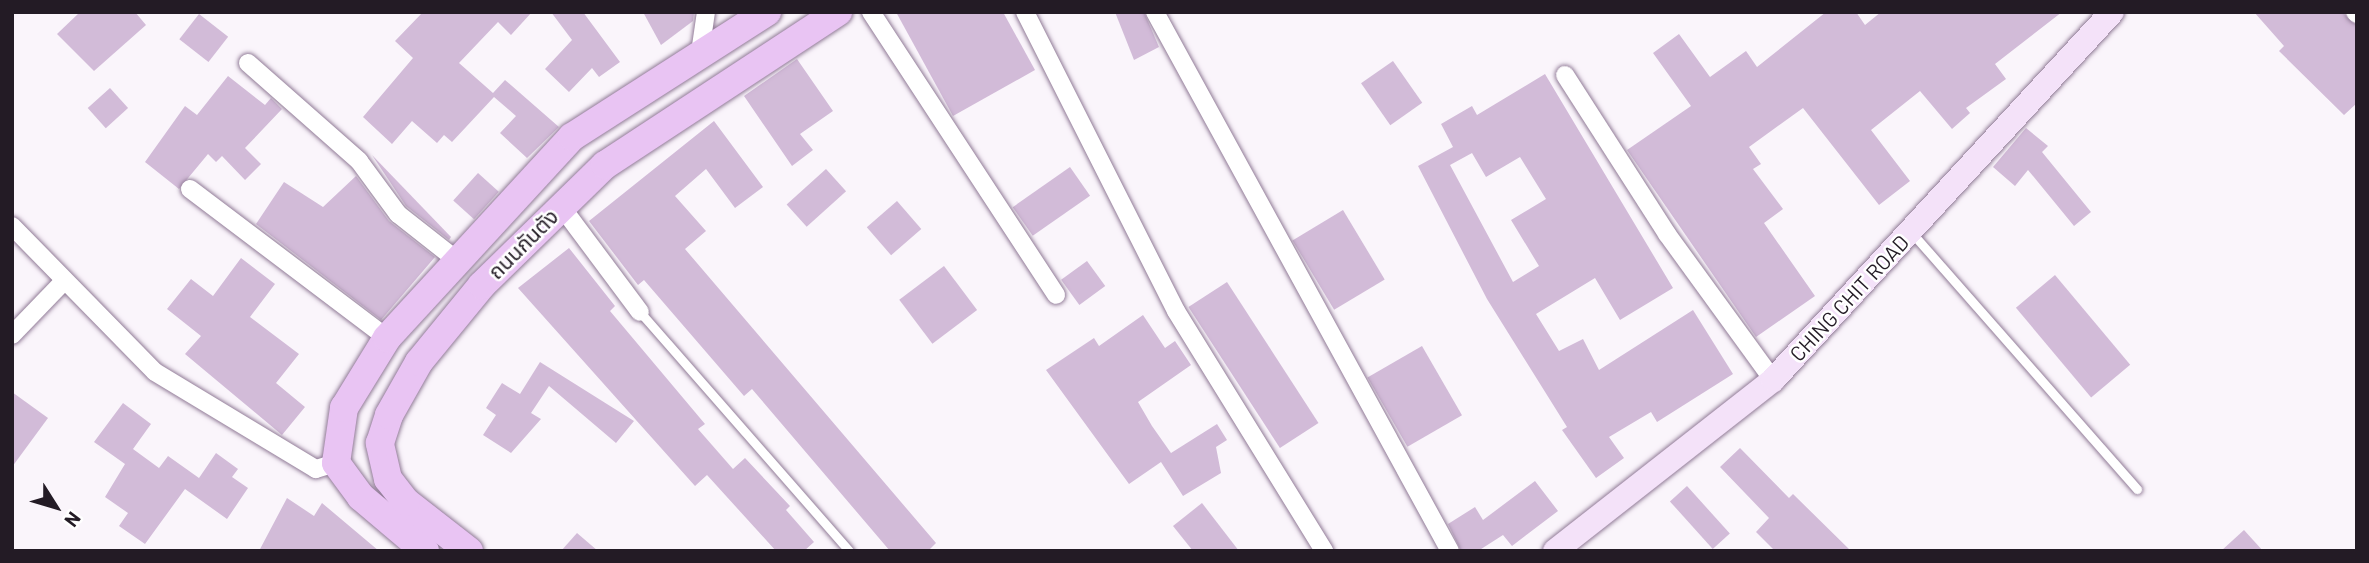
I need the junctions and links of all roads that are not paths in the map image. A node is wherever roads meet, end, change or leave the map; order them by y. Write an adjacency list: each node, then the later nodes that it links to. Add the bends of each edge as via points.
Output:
1 (706, 12): 8 (street)
2 (767, 12): 8 (main road, ถนนกันตัง)
3 (838, 12): 11 (main road, ถนนกันตัง)
4 (871, 12): 19 (street)
5 (1025, 12): 29 (street, via 1176,311)
6 (1155, 12): 30 (street)
7 (2112, 12): 15 (street, CHING CHIT ROAD)
8 (700, 54): 11 (main road); 16 (main road, ถนนกันตัง, via 572,137)
9 (248, 62): 16 (street, via 359,161 398,214)
10 (1565, 75): 23 (street, via 1667,234)
11 (720, 83): 13 (main road, ถนนกันตัง, via 605,165)
12 (190, 189): 22 (street)
13 (561, 206): 18 (main road, ถนนกันตัง); 20 (street)
14 (12, 226): 17 (street)
15 (1911, 231): 23 (street, CHING CHIT ROAD); 25 (lane)
16 (454, 258): 18 (main road); 22 (main road, ถนนกันตัง)
17 (64, 281): 21 (street); 24 (street, via 155,372 316,468)
18 (482, 285): 27 (main road, ถนนกันตัง, via 419,362 389,415 380,443 388,479 406,502)
19 (1056, 295)
20 (640, 312): 28 (lane)
21 (12, 335)
22 (387, 338): 24 (main road, ถนนกันตัง, via 344,408)
23 (1773, 380): 31 (street, CHING CHIT ROAD)
24 (336, 463): 26 (main road, via 361,497)
25 (2137, 489)
26 (425, 551)
27 (468, 551)
28 (849, 551)
29 (1324, 551)
30 (1450, 551)
31 (1555, 551)

